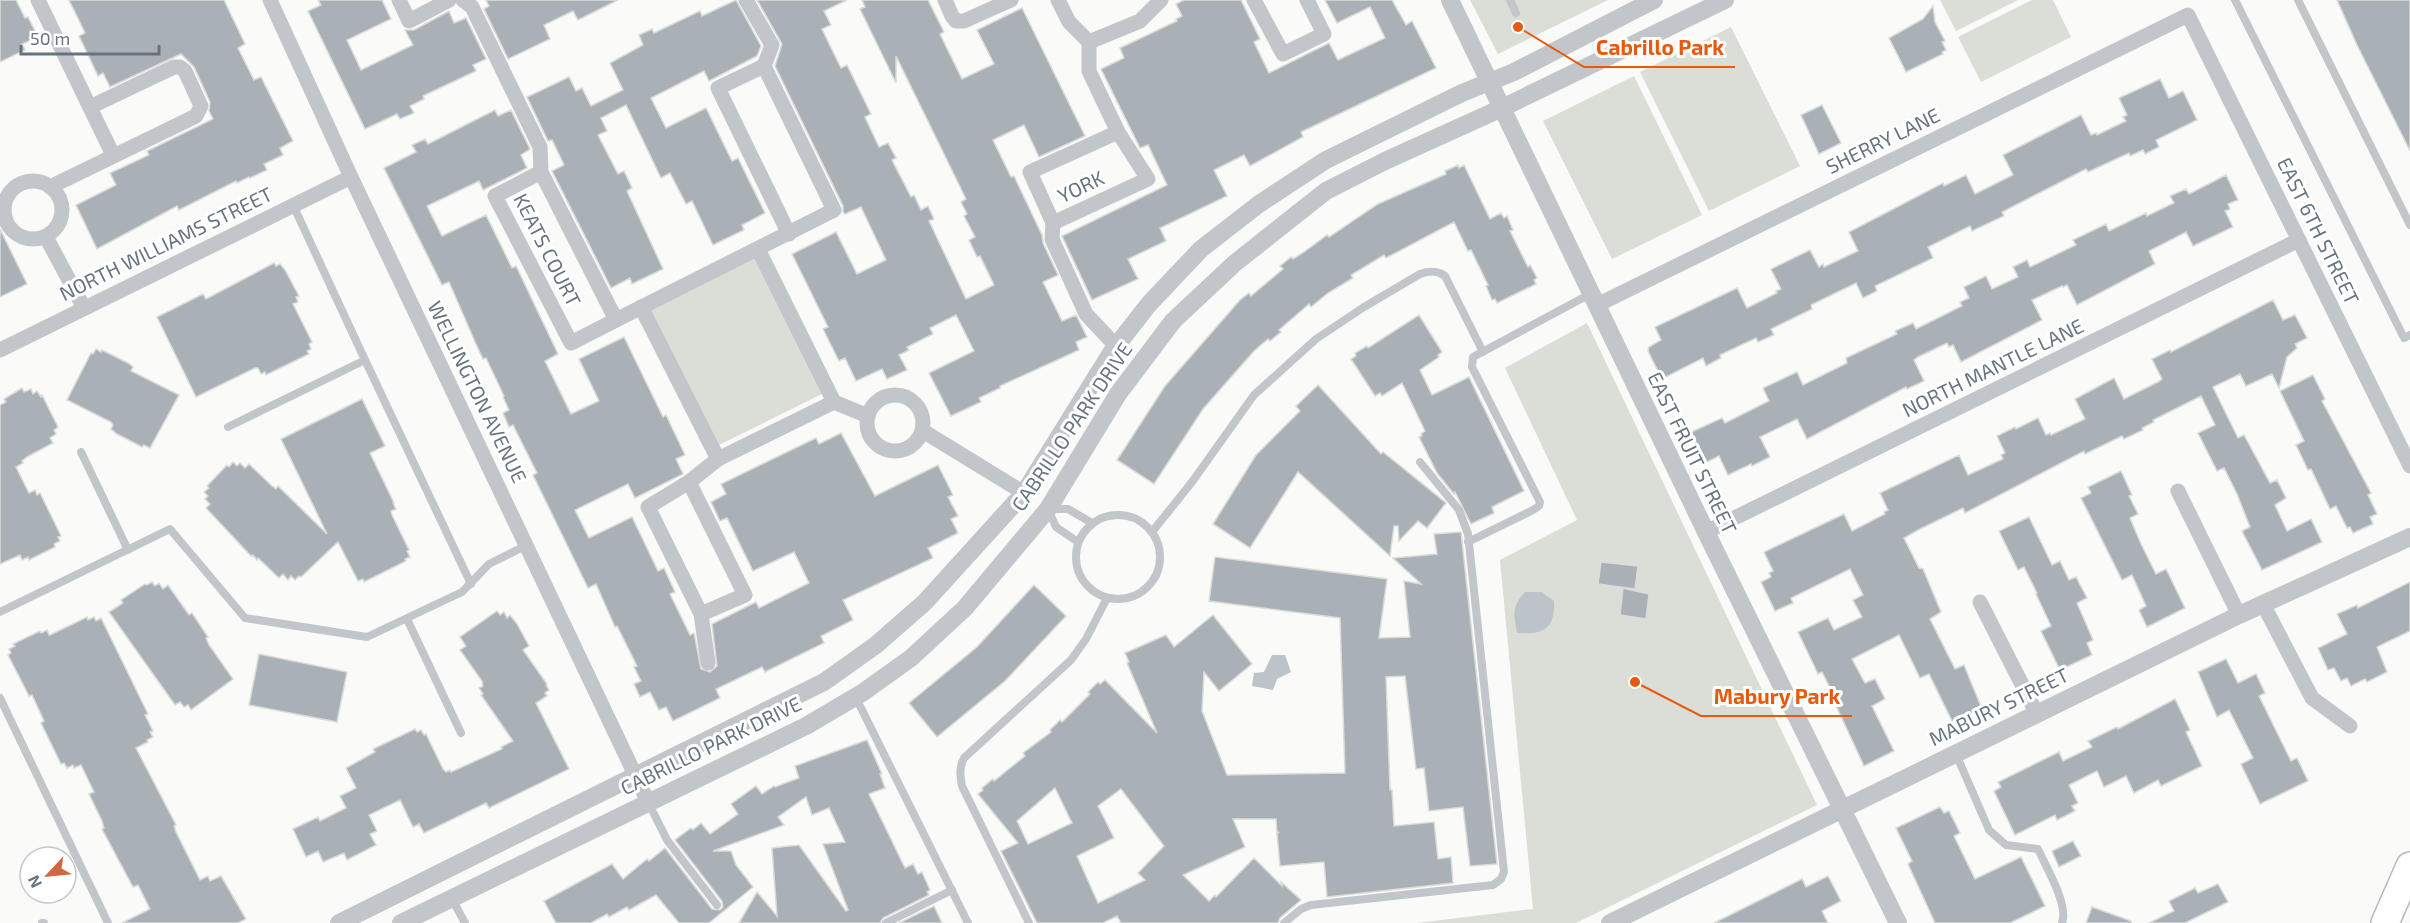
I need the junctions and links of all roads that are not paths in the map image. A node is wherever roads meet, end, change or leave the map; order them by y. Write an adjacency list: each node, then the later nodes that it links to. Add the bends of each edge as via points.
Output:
1 (38, 0): 24 (street)
2 (270, 0): 29 (street, WELLINGTON AVENUE)
3 (399, 0): 4 (street, via 409,21)
4 (449, 0)
5 (463, 0): 28 (street, via 472,8 540,147)
6 (746, 0): 22 (street, via 772,45)
7 (945, 0): 8 (street, via 957,21)
8 (1011, 0)
9 (1058, 0): 21 (street, via 1069,22)
10 (1161, 0): 21 (street, via 1140,21)
11 (1254, 0): 12 (street, via 1283,54 1324,34)
12 (1307, 0)
13 (1450, 0): 23 (street, EAST FRUIT STREET)
14 (1510, 0): 19 (lane)
15 (1654, 0): 23 (street, CABRILLO PARK DRIVE)
16 (1725, 0): 25 (street, CABRILLO PARK DRIVE)
17 (2235, 0): 43 (lane, via 2404,338)
18 (2298, 0): 34 (lane)
19 (1516, 13)
20 (2188, 15): 37 (street, EAST 6TH STREET); 39 (street, SHERRY LANE)
21 (1089, 42): 26 (street, YORK, via 1089,71)
22 (764, 66): 35 (street, KEATS COURT, via 834,210); 35 (street, via 718,88)
23 (1489, 82): 25 (street, EAST FRUIT STREET); 44 (street, CABRILLO PARK DRIVE, via 1326,160 1259,204 1201,249)
24 (90, 107): 27 (street); 27 (street, via 174,67 185,71 201,106 196,116)
25 (1502, 108): 39 (street, EAST FRUIT STREET); 59 (street, CABRILLO PARK DRIVE, via 1326,192 1235,263 1173,321 1118,394)
26 (1118, 132): 33 (street, YORK, via 1030,172); 33 (street, YORK, via 1148,179)
27 (113, 155): 30 (street)
28 (541, 172): 42 (street, KEATS COURT); 42 (street, KEATS COURT, via 495,196 571,343)
29 (351, 177): 31 (street, NORTH WILLIAMS STREET); 66 (street, WELLINGTON AVENUE)
30 (50, 187): 32 (street, via 35,182 17,187); 36 (street, via 58,196 62,214 59,224)
31 (293, 205): 41 (street, NORTH WILLIAMS STREET); 47 (lane)
32 (2, 212): 36 (street, via 19,235)
33 (1053, 223): 44 (street, via 1052,239 1086,314)
34 (2410, 225)
35 (789, 234): 38 (street, KEATS COURT)
36 (46, 237): 41 (street)
37 (2299, 240): 55 (street, EAST 6TH STREET); 62 (street, NORTH MANTLE LANE)
38 (758, 249): 40 (street, KEATS COURT); 48 (street)
39 (1594, 299): 46 (lane); 62 (street, EAST FRUIT STREET)
40 (641, 307): 42 (street, KEATS COURT); 53 (street)
41 (84, 308): 45 (street, NORTH WILLIAMS STREET)
42 (616, 320)
43 (2410, 335)
44 (1116, 346): 58 (street, CABRILLO PARK DRIVE)
45 (0, 350)
46 (1483, 352): 61 (lane, via 1445,276 1420,274 1316,339 1254,394); 65 (lane, via 1473,357 1472,367 1540,502 1539,507)
47 (365, 360): 50 (lane); 68 (lane)
48 (834, 402): 49 (street); 53 (street)
49 (868, 416): 51 (street, via 870,435 884,448 903,450 918,440); 51 (street, via 885,397 903,396 911,399 922,413)
50 (228, 426)
51 (922, 431): 58 (street)
52 (81, 452): 67 (lane)
53 (717, 459): 56 (street)
54 (1420, 462): 65 (lane, via 1459,510)
55 (2410, 466)
56 (689, 482): 73 (street, via 648,507); 73 (street, via 744,595)
57 (2178, 491): 74 (street)
58 (1024, 493): 83 (street, CABRILLO PARK DRIVE, via 925,602 876,645 824,682)
59 (1048, 509): 60 (lane, via 1068,509); 64 (lane, via 1056,527); 77 (street, CABRILLO PARK DRIVE, via 965,608 911,658)
60 (1092, 523): 61 (lane, via 1117,514 1142,522); 64 (lane)
61 (1152, 532): 69 (lane, via 1161,556 1153,581 1133,597)
62 (1706, 532): 85 (street, EAST FRUIT STREET)
63 (2410, 537): 71 (street, MABURY STREET)
64 (1078, 542): 69 (lane, via 1078,570 1084,583)
65 (1468, 542): 97 (lane, via 1504,872 1501,879 1493,885 1311,905)
66 (527, 545): 68 (lane, via 489,564); 83 (street, WELLINGTON AVENUE)
67 (128, 550): 72 (lane); 75 (lane, via 170,529 245,618 367,637)
68 (471, 584): 75 (lane)
69 (1107, 598): 96 (lane, via 1071,660 964,758 959,773)
70 (1980, 602): 79 (street)
71 (2263, 604): 74 (street, MABURY STREET); 80 (street, via 2312,698)
72 (0, 612)
73 (701, 614): 76 (street)
74 (2239, 615): 79 (street, MABURY STREET)
75 (407, 619): 81 (lane)
76 (708, 663)
77 (855, 696): 84 (street, CABRILLO PARK DRIVE, via 806,726); 87 (lane)
78 (0, 698): 90 (lane)
79 (2037, 714): 82 (street, MABURY STREET)
80 (2350, 726)
81 (461, 733)
82 (1956, 753): 85 (street, MABURY STREET); 100 (lane, via 1989,830 2006,845 2038,849 2057,890 2065,916)
83 (637, 776): 84 (street, WELLINGTON AVENUE); 91 (street, CABRILLO PARK DRIVE)
84 (648, 802): 88 (street, CABRILLO PARK DRIVE); 89 (lane, via 667,840)
85 (1840, 809): 98 (street, MABURY STREET); 99 (street, EAST FRUIT STREET)
86 (2410, 866): 101 (highway)
87 (952, 890): 94 (lane); 95 (lane)
88 (452, 898): 92 (street, CABRILLO PARK DRIVE); 93 (lane)
89 (717, 905)
90 (108, 923)
91 (339, 923)
92 (401, 923)
93 (465, 923)
94 (886, 923)
95 (968, 923)
96 (1029, 923)
97 (1284, 923)
98 (1610, 923)
99 (1898, 923)
100 (2062, 923)
101 (2385, 923)

